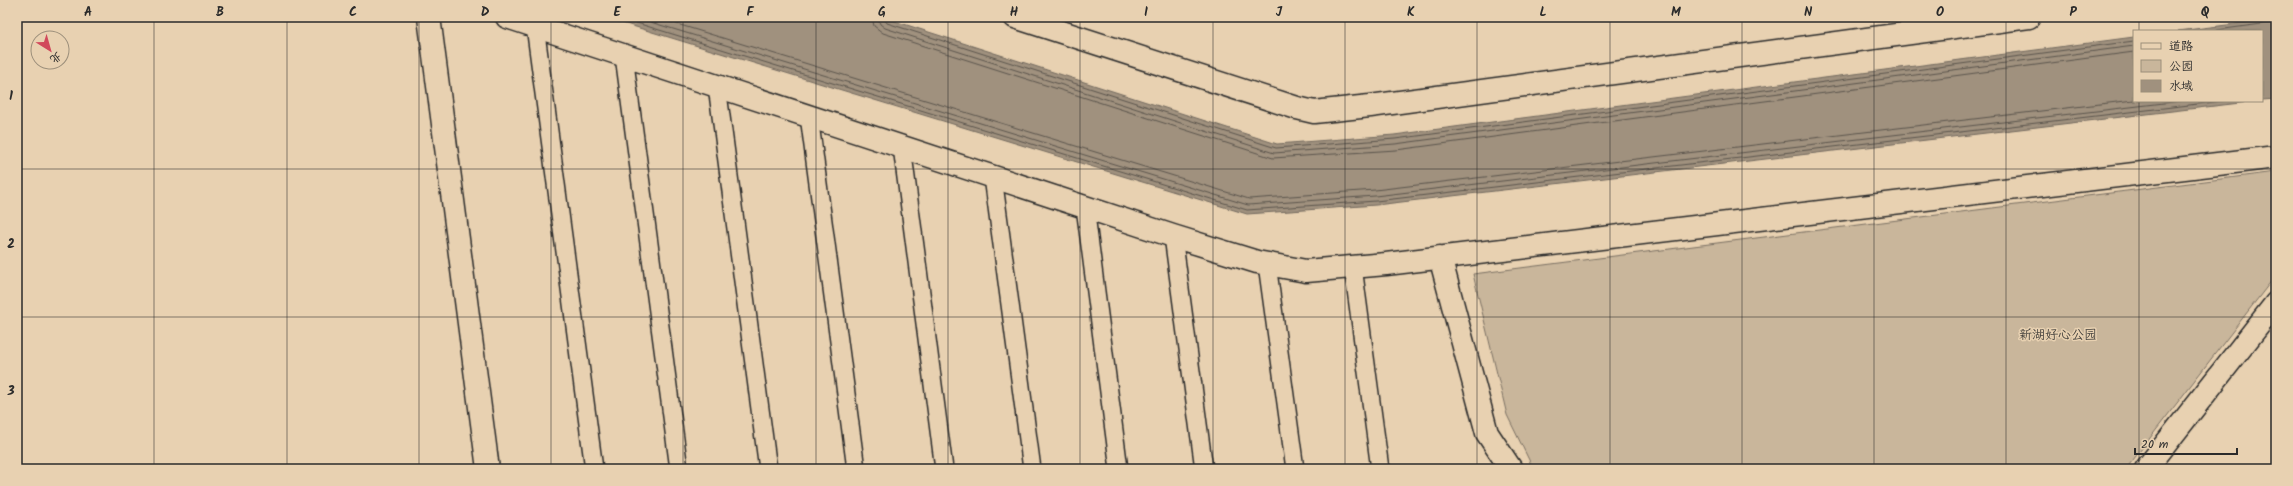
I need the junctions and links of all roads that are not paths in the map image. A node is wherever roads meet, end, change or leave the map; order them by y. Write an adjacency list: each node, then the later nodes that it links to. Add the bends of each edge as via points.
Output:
1 (429, 17): 18 (street)
2 (507, 17): 5 (street)
3 (1015, 17): 4 (street, via 1314,112)
4 (2029, 17)
5 (535, 26): 6 (street); 19 (lane)
6 (624, 56): 7 (street); 20 (lane)
7 (717, 86): 8 (street); 21 (lane)
8 (810, 116): 9 (street); 22 (lane)
9 (902, 147): 11 (street); 23 (lane)
10 (2276, 157): 14 (street)
11 (993, 177): 12 (street); 24 (lane)
12 (1084, 207): 13 (street); 25 (lane)
13 (1173, 236): 15 (street); 26 (lane)
14 (1440, 257): 16 (street); 29 (street, via 1487,433)
15 (1267, 264): 16 (street, via 1306,271); 27 (lane)
16 (1353, 267): 28 (lane)
17 (2276, 303): 30 (street)
18 (488, 469)
19 (594, 469)
20 (679, 469)
21 (768, 469)
22 (856, 469)
23 (944, 469)
24 (1032, 469)
25 (1119, 469)
26 (1204, 469)
27 (1295, 469)
28 (1380, 469)
29 (1511, 469)
30 (2146, 469)

